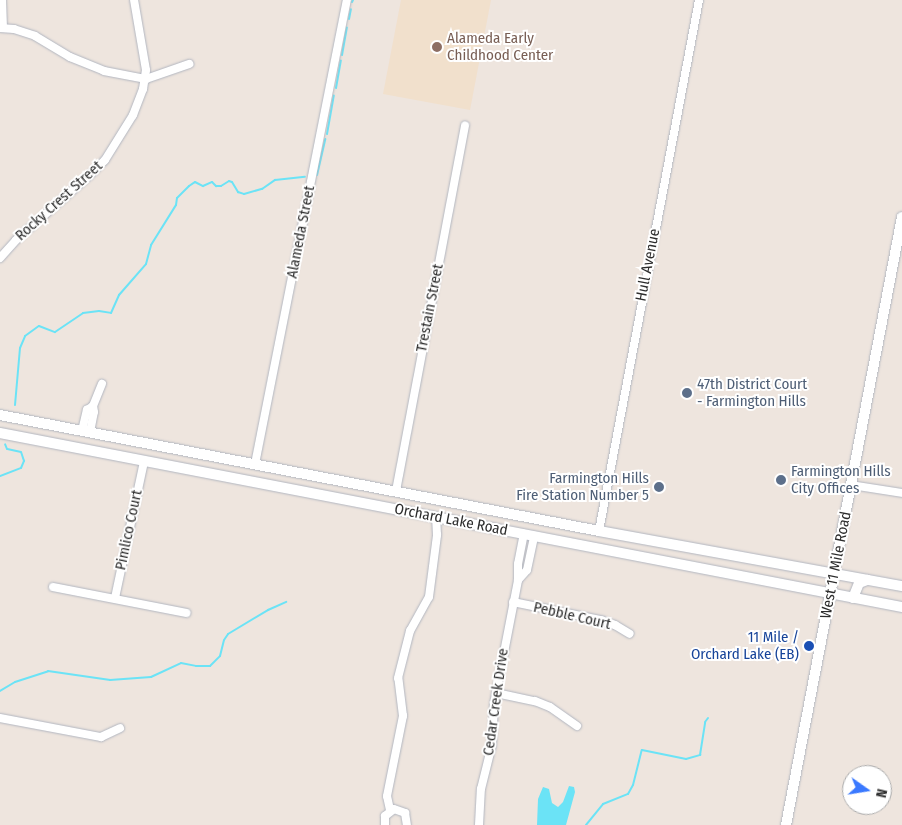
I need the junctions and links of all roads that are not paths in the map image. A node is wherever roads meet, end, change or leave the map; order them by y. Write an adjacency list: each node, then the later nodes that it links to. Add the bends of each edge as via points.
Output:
1 (2, 0): 5 (street)
2 (134, 0): 7 (street, Rocky Crest Street)
3 (347, 0): 19 (street, Alameda Street)
4 (699, 0): 28 (street, Hull Avenue)
5 (1, 28): 7 (street, via 35,36 104,72)
6 (188, 64): 7 (street)
7 (146, 79): 10 (street, Rocky Crest Street, via 133,115 104,160)
8 (465, 125): 24 (street, Trestain Street)
9 (902, 217): 23 (main road, West 11 Mile Road)
10 (0, 258)
11 (102, 384): 15 (street)
12 (0, 415): 13 (main road, Orchard Lake Road)
13 (34, 421): 14 (main road, via 26,432); 15 (main road, Orchard Lake Road)
14 (0, 428)
15 (86, 432): 17 (main road, Orchard Lake Road)
16 (0, 433): 18 (main road, Orchard Lake Road)
17 (196, 452): 19 (main road, Orchard Lake Road); 20 (main road, via 184,456)
18 (144, 461): 20 (main road, Orchard Lake Road); 43 (street, Pimlico Court)
19 (255, 464): 21 (main road, Orchard Lake Road)
20 (181, 468): 22 (main road, Orchard Lake Road)
21 (354, 484): 22 (main road, via 352,492 346,494 296,484); 24 (main road, Orchard Lake Road)
22 (270, 485): 27 (main road, Orchard Lake Road)
23 (851, 485): 25 (street); 36 (main road, West 11 Mile Road)
24 (396, 491): 26 (main road, Orchard Lake Road)
25 (902, 493)
26 (448, 501): 27 (main road, via 438,507); 28 (main road, Orchard Lake Road)
27 (436, 517): 29 (main road, Orchard Lake Road); 53 (street, via 437,535 429,597 410,631 398,678 403,716 387,796)
28 (599, 531): 29 (main road, via 597,542 543,532); 31 (main road, Orchard Lake Road)
29 (520, 533): 30 (main road, Orchard Lake Road); 37 (street, Cedar Creek Drive)
30 (534, 536): 33 (main road, Orchard Lake Road); 37 (street, Cedar Creek Drive, via 527,570)
31 (642, 538): 32 (main road, Orchard Lake Road); 33 (main road)
32 (667, 543): 34 (main road, via 658,548); 35 (main road, Orchard Lake Road)
33 (638, 556): 34 (main road, Orchard Lake Road)
34 (656, 559): 41 (main road, Orchard Lake Road)
35 (809, 570): 36 (main road, Orchard Lake Road); 41 (main road, via 807,580)
36 (834, 573): 38 (main road, Orchard Lake Road); 42 (main road, West 11 Mile Road)
37 (518, 580): 45 (street, Cedar Creek Drive)
38 (867, 580): 39 (main road, Orchard Lake Road); 44 (main road, via 859,583)
39 (902, 586)
40 (53, 587): 43 (street)
41 (797, 587): 42 (main road, Orchard Lake Road)
42 (829, 593): 44 (main road, Orchard Lake Road); 57 (main road, West 11 Mile Road)
43 (115, 598): 47 (street)
44 (853, 598): 46 (main road, Orchard Lake Road)
45 (512, 602): 48 (street, Pebble Court, via 601,620); 49 (street, Cedar Creek Drive)
46 (902, 606)
47 (187, 613)
48 (630, 634)
49 (496, 693): 51 (street, via 550,707); 56 (street, Cedar Creek Drive, via 492,745 479,805)
50 (0, 718): 52 (street, via 101,738)
51 (577, 726)
52 (120, 728)
53 (390, 810): 54 (street, via 385,816); 55 (street, via 398,809 405,813)
54 (385, 825)
55 (407, 825)
56 (479, 825)
57 (786, 825)

